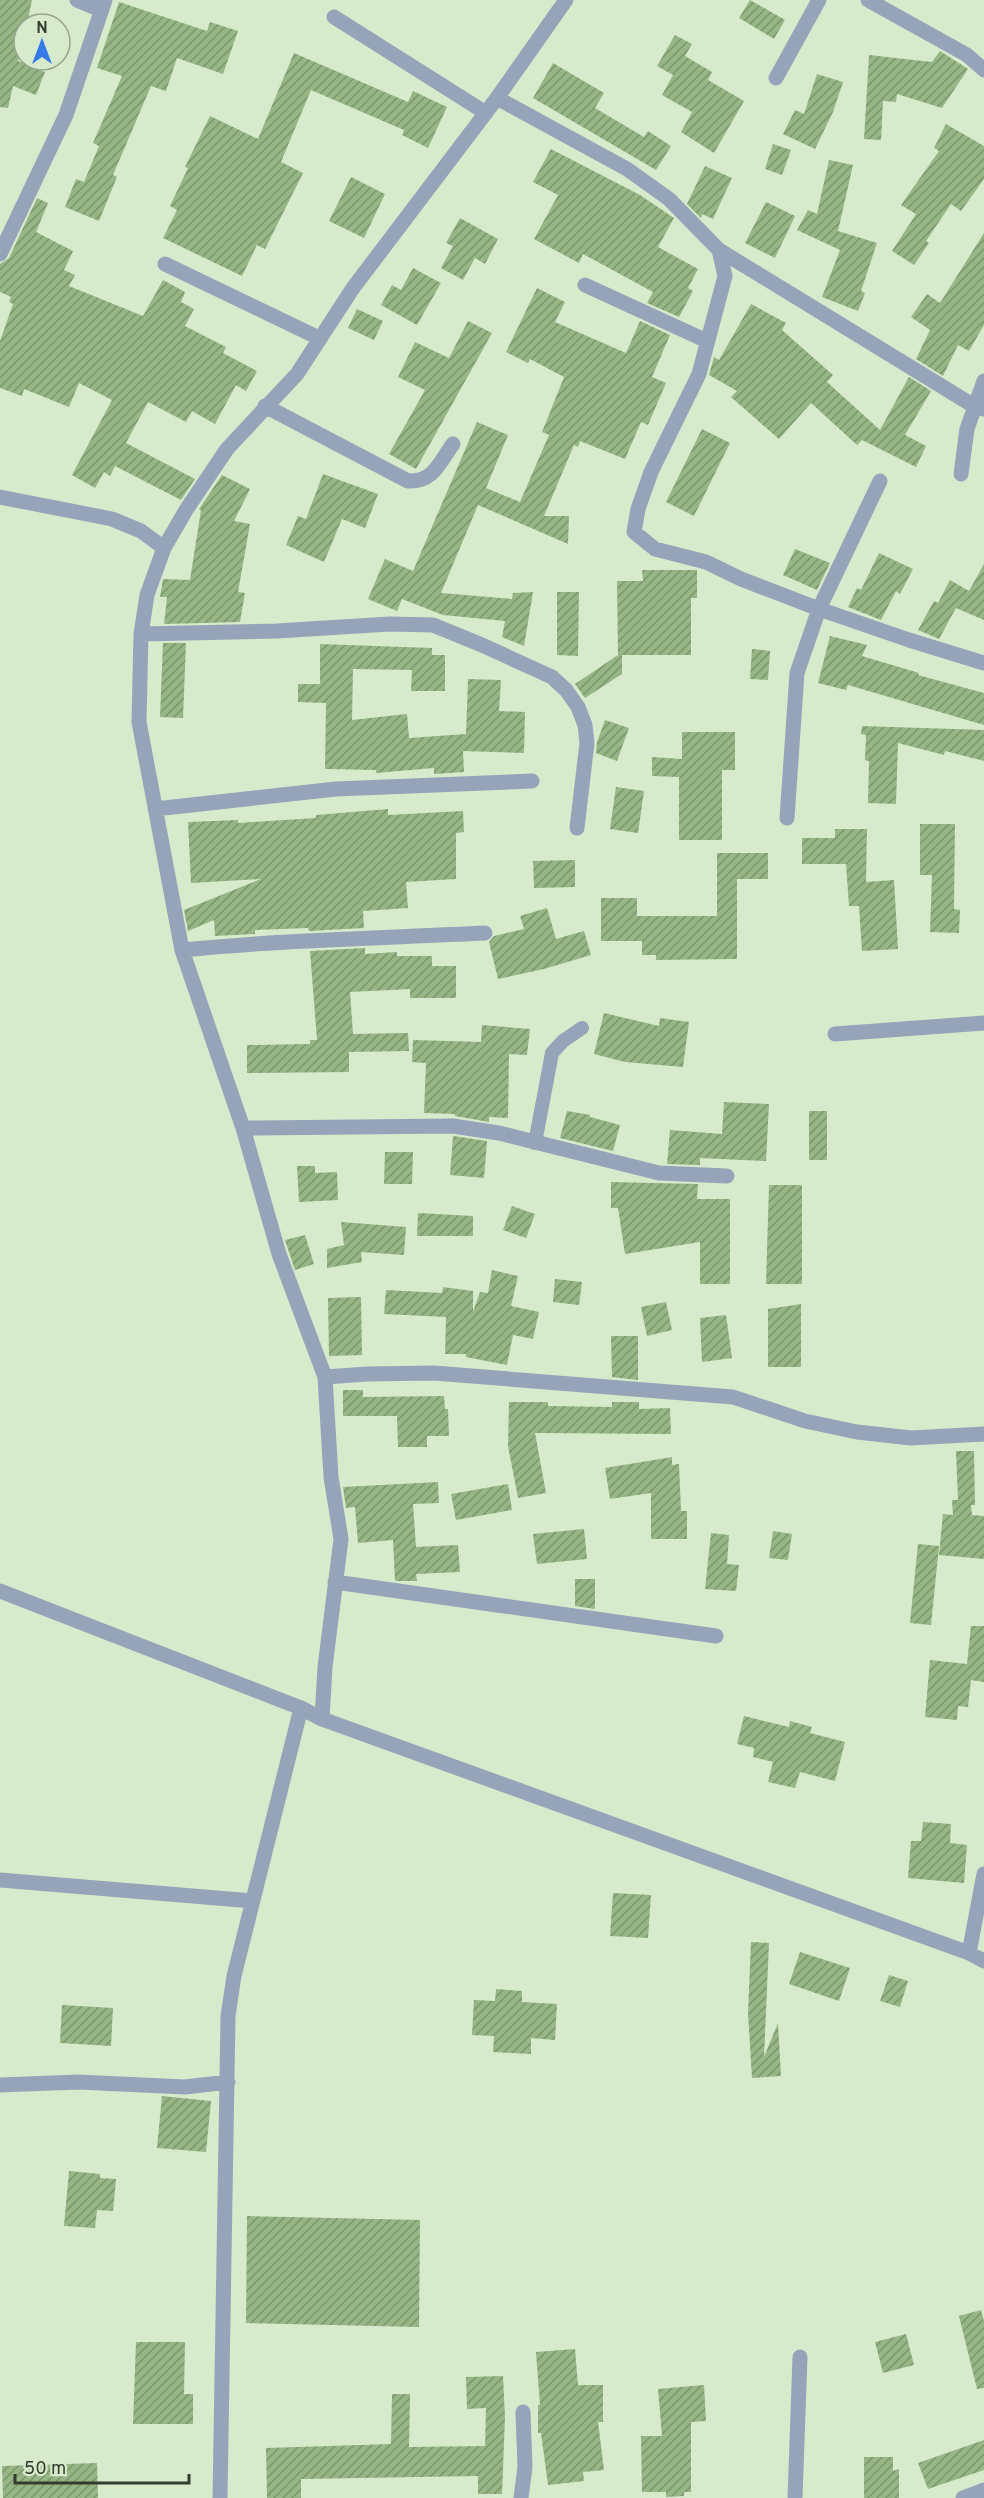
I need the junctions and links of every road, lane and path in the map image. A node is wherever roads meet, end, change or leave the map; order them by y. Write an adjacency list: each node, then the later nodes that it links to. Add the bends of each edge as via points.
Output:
1 (77, 0): 5 (street)
2 (566, 0): 9 (street)
3 (819, 0): 8 (street)
4 (868, 0): 7 (street, via 967,55)
5 (103, 5): 12 (street, via 66,115)
6 (333, 17): 10 (street)
7 (984, 70)
8 (776, 78)
9 (497, 98): 10 (street); 11 (street, via 627,169 669,199)
10 (486, 113): 15 (street)
11 (719, 250): 16 (street, via 724,276); 19 (street)
12 (0, 254)
13 (165, 264): 15 (street)
14 (585, 285): 16 (street)
15 (319, 338): 18 (street, via 297,374)
16 (707, 341): 25 (street, via 699,374 651,472 634,532 655,549 706,562)
17 (984, 381): 19 (street)
18 (265, 406): 20 (street, via 408,481 429,478); 24 (street, via 227,449)
19 (979, 408): 21 (street, via 967,429)
20 (453, 444)
21 (961, 474)
22 (880, 480): 25 (street)
23 (0, 498): 24 (street, via 112,519 141,531)
24 (164, 548): 26 (street, via 147,596)
25 (819, 609): 27 (street); 30 (street, via 797,673)
26 (141, 634): 29 (street, via 140,722); 31 (street, via 390,624 433,626 482,645 552,677 578,706 587,743)
27 (984, 663)
28 (532, 781): 29 (street, via 336,789)
29 (155, 809): 33 (street)
30 (787, 818)
31 (577, 828)
32 (485, 933): 33 (street)
33 (182, 950): 37 (street)
34 (984, 1023): 36 (street)
35 (582, 1028): 38 (lane, via 552,1053)
36 (835, 1034)
37 (243, 1128): 38 (street, via 453,1126); 40 (street, via 279,1254)
38 (535, 1143): 39 (street, via 659,1173)
39 (727, 1176)
40 (325, 1377): 41 (street, via 434,1373 734,1397 806,1421 857,1432 911,1438); 42 (street, via 331,1477 341,1539)
41 (984, 1434)
42 (335, 1582): 44 (street); 46 (street)
43 (0, 1591): 45 (street)
44 (716, 1636)
45 (301, 1708): 46 (street); 49 (street)
46 (322, 1719): 50 (street)
47 (984, 1874): 50 (street)
48 (0, 1880): 49 (street)
49 (253, 1901): 52 (street, via 228,2016)
50 (969, 1953): 51 (street)
51 (984, 1961)
52 (228, 2082): 53 (street, via 185,2087 78,2082); 57 (street)
53 (0, 2085)
54 (800, 2357): 59 (street)
55 (523, 2412): 58 (street, via 525,2467)
56 (984, 2490): 60 (street)
57 (220, 2498)
58 (521, 2498)
59 (795, 2498)
60 (963, 2498)

